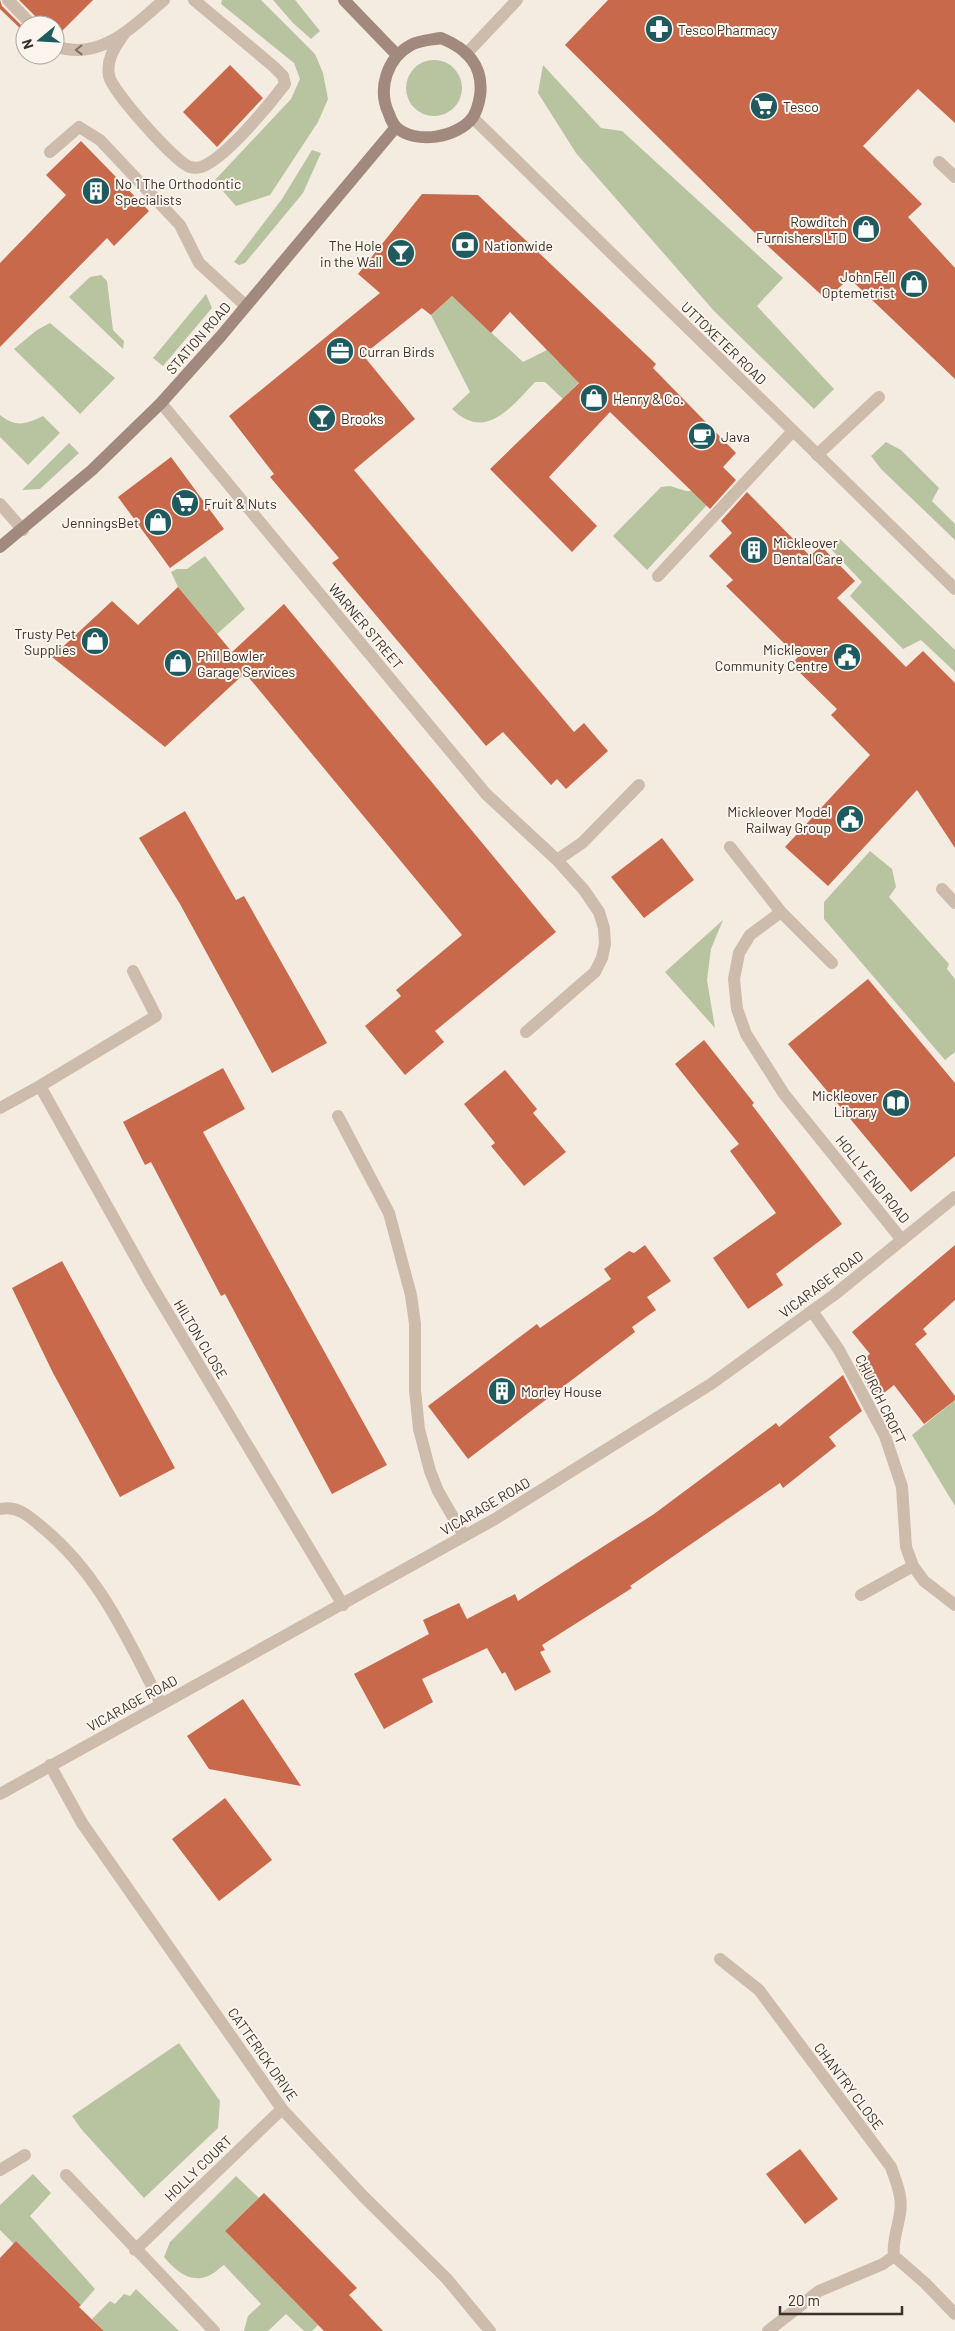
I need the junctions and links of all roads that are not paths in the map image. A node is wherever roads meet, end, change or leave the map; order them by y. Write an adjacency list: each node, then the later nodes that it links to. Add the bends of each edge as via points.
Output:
1 (8, 0): 6 (street)
2 (164, 0): 7 (street)
3 (194, 0): 7 (street, via 273,66 283,76 285,84 221,155 200,168 189,167 168,148 115,89 109,77 111,53)
4 (344, 0): 10 (main road)
5 (517, 0): 9 (street)
6 (22, 15)
7 (124, 34): 8 (street, one-way to 8, via 105,46)
8 (65, 50)
9 (466, 54): 10 (main road, via 456,44 441,38 411,45); 11 (main road, via 477,65 481,85)
10 (397, 55): 12 (main road, via 386,74 384,97)
11 (473, 118): 12 (main road, via 451,134 435,137 419,137); 19 (street, UTTOXETER ROAD)
12 (396, 127): 16 (main road, STATION ROAD)
13 (50, 152): 16 (street, via 79,127 100,140 180,225 199,263)
14 (939, 162): 15 (street)
15 (955, 177)
16 (246, 306): 18 (main road, STATION ROAD)
17 (879, 397): 20 (street)
18 (161, 403): 22 (main road, STATION ROAD, via 92,470); 28 (street, WARNER STREET, via 486,794)
19 (793, 431): 20 (street, UTTOXETER ROAD); 24 (street)
20 (817, 455): 25 (street, UTTOXETER ROAD)
21 (0, 504): 22 (street)
22 (22, 530): 23 (main road, STATION ROAD)
23 (0, 548)
24 (658, 576)
25 (955, 589)
26 (639, 785): 28 (street, via 582,844)
27 (730, 847): 31 (street)
28 (557, 860): 34 (street, WARNER STREET, via 599,912 605,944 595,972)
29 (942, 889): 30 (street)
30 (955, 903)
31 (781, 912): 32 (street); 39 (street, HOLLY END ROAD, via 750,935 739,953 734,979 737,1009 746,1034 784,1094)
32 (832, 963)
33 (133, 971): 35 (street, via 156,1016)
34 (526, 1032)
35 (40, 1086): 36 (street); 45 (street, HILTON CLOSE, via 150,1284)
36 (0, 1108)
37 (338, 1116): 42 (street, via 389,1213 411,1295 419,1429 430,1472)
38 (955, 1197): 39 (street, VICARAGE ROAD)
39 (902, 1240): 40 (street, VICARAGE ROAD)
40 (812, 1311): 42 (street, VICARAGE ROAD, via 711,1384); 43 (street, CHURCH CROFT, via 839,1350 885,1436 902,1487 906,1547)
41 (0, 1509): 47 (street, via 18,1509 80,1564 108,1603)
42 (464, 1536): 45 (street, VICARAGE ROAD)
43 (913, 1566): 44 (street); 46 (street, CHURCH CROFT, via 924,1580)
44 (861, 1595)
45 (343, 1605): 47 (street, VICARAGE ROAD)
46 (955, 1605)
47 (161, 1704): 48 (street, VICARAGE ROAD)
48 (50, 1765): 49 (street, VICARAGE ROAD); 51 (street, CATTERICK DRIVE, via 82,1822)
49 (0, 1794)
50 (720, 1958): 56 (street, CHANTRY CLOSE, via 759,1990 891,2167 899,2190 901,2211 893,2244)
51 (282, 2109): 55 (street, HOLLY COURT); 59 (street, CATTERICK DRIVE, via 447,2279)
52 (24, 2155): 53 (street)
53 (0, 2170)
54 (66, 2175): 55 (street)
55 (135, 2250): 58 (street)
56 (894, 2256): 57 (street); 60 (street, via 883,2264 819,2291)
57 (955, 2314)
58 (214, 2331)
59 (490, 2331)
60 (768, 2331)

